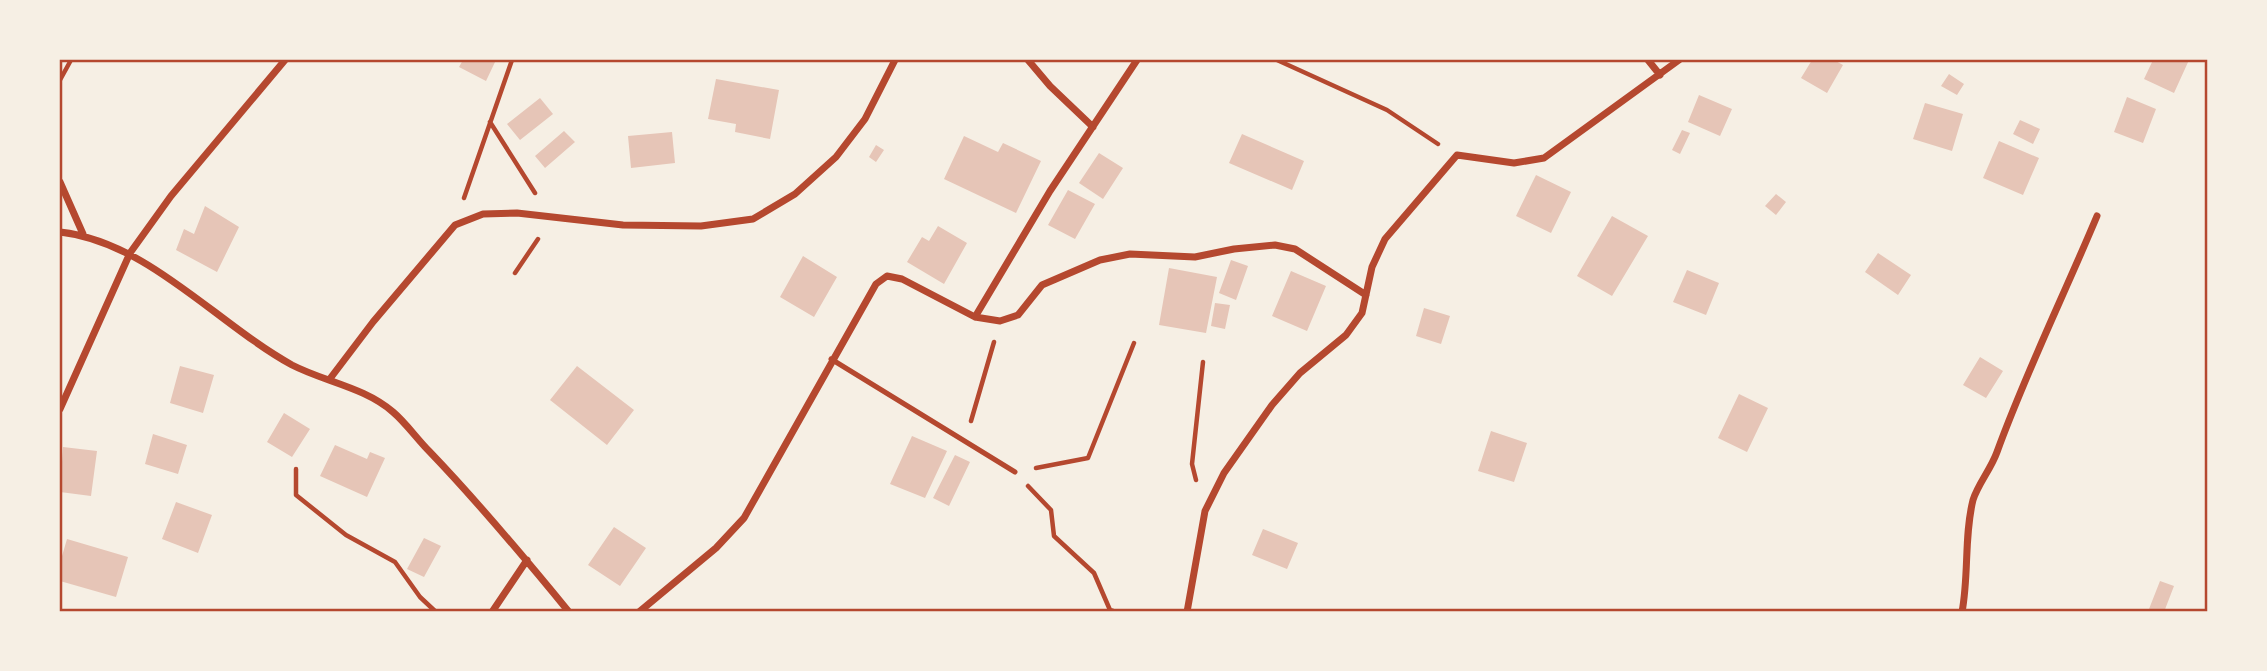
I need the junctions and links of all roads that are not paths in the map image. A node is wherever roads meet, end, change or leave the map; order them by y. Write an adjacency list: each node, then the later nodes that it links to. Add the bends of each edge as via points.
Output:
1 (285, 60): 13 (street, via 171,196)
2 (895, 60): 17 (street, via 865,120 836,157 795,194 753,219 701,226 623,225 517,213 483,214 455,225)
3 (1028, 60): 8 (street)
4 (1136, 60): 8 (street)
5 (1648, 60): 7 (street)
6 (1679, 60): 7 (street)
7 (1660, 75): 14 (street, via 1544,158 1514,163 1457,155 1385,239)
8 (1093, 127): 15 (street)
9 (60, 182): 12 (street)
10 (2097, 216): 25 (street, via 1975,496)
11 (60, 232): 12 (street)
12 (83, 234): 13 (street)
13 (130, 253): 17 (street, via 251,339 294,366); 18 (street)
14 (1366, 295): 15 (street, via 1295,249 1275,245 1195,257 1130,254 1100,260 1042,285 1018,315 1000,321); 24 (street, via 1362,313 1346,335 1300,373 1224,473 1205,511)
15 (975, 317): 16 (street, via 902,279 887,276 876,284)
16 (831, 359): 19 (lane); 23 (street, via 744,518 716,548)
17 (329, 380): 20 (street, via 393,412)
18 (60, 409)
19 (1015, 472)
20 (527, 560): 21 (street); 22 (street)
21 (492, 611)
22 (569, 611)
23 (639, 611)
24 (1187, 611)
25 (1962, 611)

